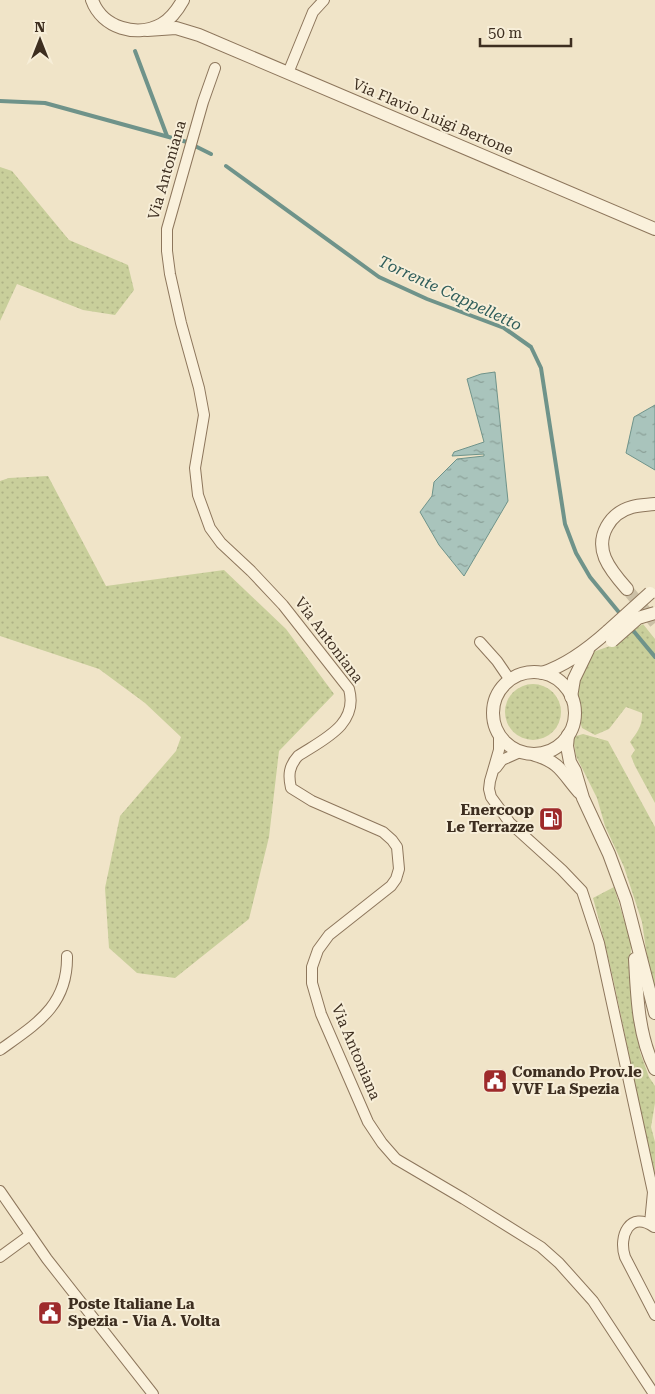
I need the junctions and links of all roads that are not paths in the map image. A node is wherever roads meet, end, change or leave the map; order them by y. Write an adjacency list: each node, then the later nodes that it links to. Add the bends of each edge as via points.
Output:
1 (92, 0): 4 (street, Via Flavio Luigi Bertone, via 104,18 117,26)
2 (182, 0): 4 (street, via 176,12 163,24); 5 (street, Via Flavio Luigi Bertone, via 187,26)
3 (324, 0): 7 (street, via 313,12)
4 (147, 30): 5 (street, Via Flavio Luigi Bertone, via 176,28)
5 (199, 35): 7 (street, Via Flavio Luigi Bertone)
6 (215, 68): 37 (street, Via Antoniana, via 167,230 167,250 181,323 204,415 195,468 198,495 210,528 221,543 283,605 349,689 350,712 336,731 293,762 289,773 291,788 312,801 383,832 397,847 399,860 399,869 391,886 329,935 318,950 312,967 312,983 321,1014 368,1122 396,1159 541,1246 593,1301)
7 (288, 73): 8 (street, Via Flavio Luigi Bertone)
8 (655, 229)
9 (651, 506): 10 (street, via 635,506 617,514 610,521 603,539 602,548 608,564)
10 (627, 590)
11 (653, 590): 13 (street, bridge)
12 (655, 612): 13 (street, bridge, via 638,618)
13 (610, 636): 15 (street)
14 (480, 642): 17 (street)
15 (591, 646): 16 (street, via 560,666); 18 (street, via 574,679)
16 (542, 673): 17 (street, via 528,673); 18 (street, via 564,686)
17 (510, 680): 19 (street, via 497,695 493,708 493,722)
18 (572, 697): 20 (street, via 574,723)
19 (499, 735): 21 (street); 23 (street)
20 (568, 735): 22 (street, via 560,745); 24 (street, via 568,753)
21 (520, 752): 22 (street); 23 (street, via 502,760)
22 (534, 754): 24 (street, via 556,763)
23 (493, 773): 32 (street, via 491,797 510,823 582,891 600,943 653,1192)
24 (583, 798): 25 (street, via 609,854)
25 (638, 950): 27 (street); 29 (street); 30 (street, via 635,956 638,1001 648,1056)
26 (67, 956): 28 (street, via 67,972 58,998 39,1022)
27 (655, 1013)
28 (0, 1050)
29 (655, 1052)
30 (655, 1069)
31 (0, 1191): 33 (street)
32 (652, 1225): 35 (street, via 638,1222 630,1225 622,1246)
33 (30, 1235): 34 (street); 36 (street)
34 (0, 1257)
35 (655, 1315)
36 (153, 1394)
37 (654, 1394)

